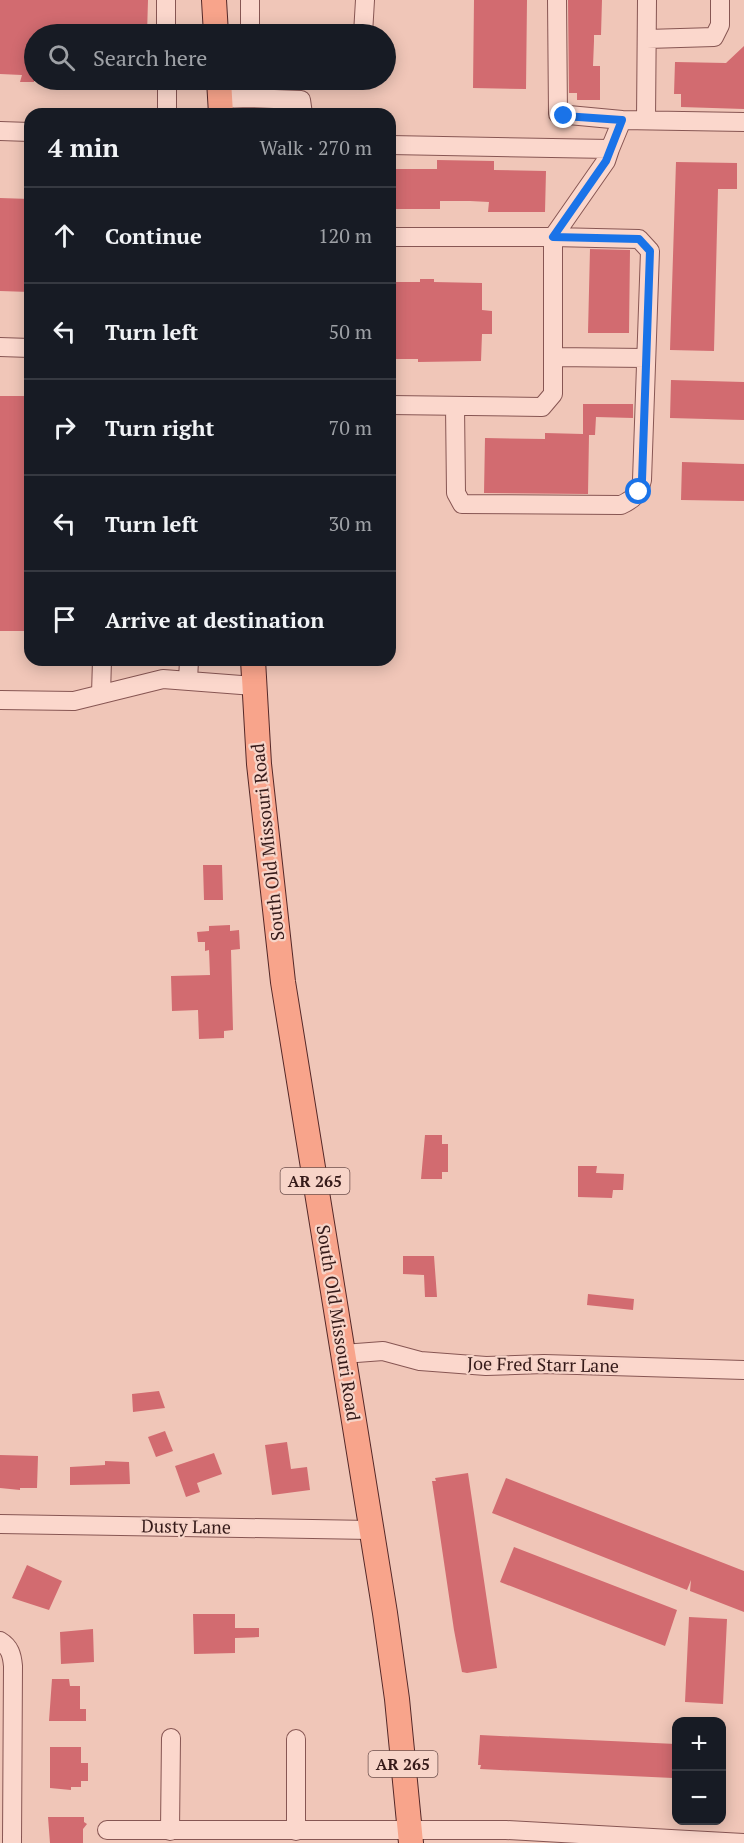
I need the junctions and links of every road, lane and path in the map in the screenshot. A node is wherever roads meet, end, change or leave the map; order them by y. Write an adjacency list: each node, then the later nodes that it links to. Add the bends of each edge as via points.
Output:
1 (166, 0): 8 (street)
2 (214, 0): 9 (main road)
3 (250, 0): 10 (street)
4 (364, 0): 11 (street)
5 (557, 0): 19 (street, via 558,114)
6 (647, 0): 12 (street)
7 (720, 0): 12 (street, via 720,26 714,37)
8 (166, 24)
9 (215, 24)
10 (250, 24)
11 (363, 24)
12 (647, 39): 20 (street)
13 (167, 90): 17 (street)
14 (250, 90): 16 (street)
15 (220, 98): 16 (street)
16 (250, 98): 18 (street, via 301,100)
17 (167, 108)
18 (302, 108)
19 (622, 120): 20 (street); 25 (street)
20 (646, 120): 21 (street)
21 (744, 122)
22 (0, 131): 23 (street)
23 (24, 132)
24 (396, 145): 25 (street)
25 (610, 149): 27 (street, via 606,161)
26 (396, 237): 27 (street)
27 (553, 237): 30 (street); 31 (street, via 639,239 650,251)
28 (0, 347): 29 (street)
29 (24, 348)
30 (553, 357): 31 (street); 33 (street, via 553,394 542,407)
31 (646, 358): 33 (street, via 642,480 639,492 621,505 462,504 456,493)
32 (396, 405): 33 (street)
33 (455, 406)
34 (102, 666): 39 (street)
35 (189, 666): 37 (street)
36 (253, 666): 38 (main road, South Old Missouri Road / AR 265)
37 (188, 681): 38 (street); 39 (street, via 163,679)
38 (254, 686): 41 (main road, South Old Missouri Road / AR 265, via 283,982)
39 (101, 694): 40 (street, via 74,701)
40 (0, 700)
41 (343, 1354): 42 (street, Joe Fred Starr Lane, via 383,1351 420,1361 486,1366); 44 (main road, South Old Missouri Road / AR 265)
42 (744, 1370)
43 (0, 1524): 44 (street, Dusty Lane)
44 (371, 1530): 51 (main road, South Old Missouri Road / AR 265, via 397,1699)
45 (3, 1643): 53 (street, via 12,1654 14,1666)
46 (171, 1738): 49 (street)
47 (296, 1739): 50 (street)
48 (107, 1830): 49 (street)
49 (170, 1830): 50 (street)
50 (296, 1830): 51 (street)
51 (411, 1836): 52 (street)
52 (507, 1837): 54 (street)
53 (12, 1843)
54 (744, 1843)

